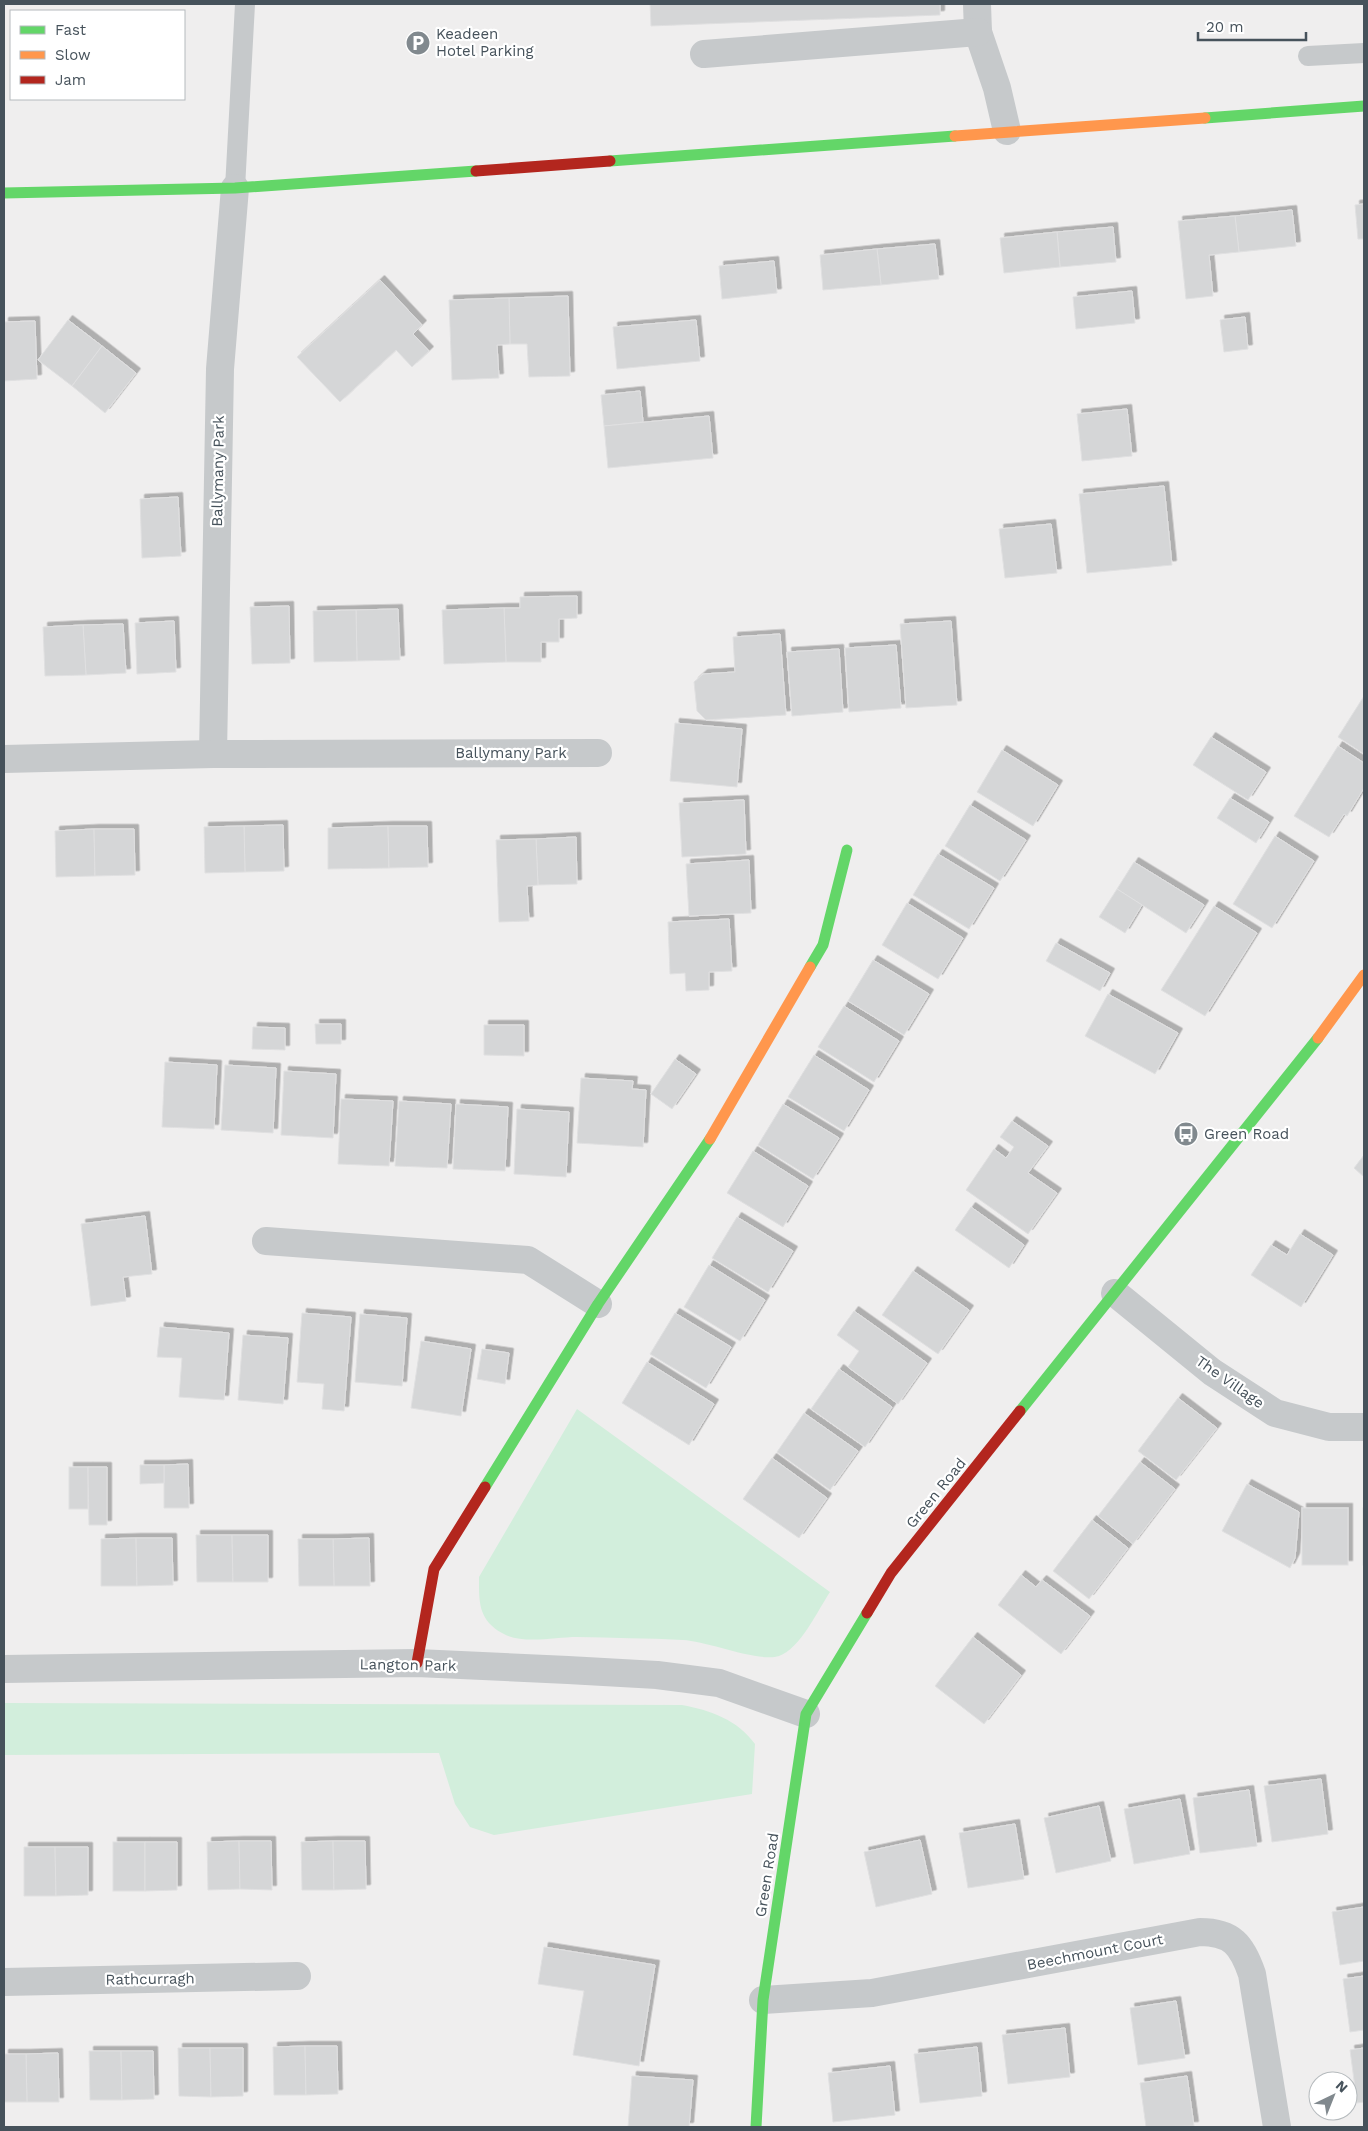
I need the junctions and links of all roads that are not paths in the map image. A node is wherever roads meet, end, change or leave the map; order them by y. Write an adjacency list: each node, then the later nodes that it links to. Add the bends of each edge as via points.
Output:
1 (245, 4): 9 (lane)
2 (977, 4): 3 (street)
3 (978, 32): 5 (street); 8 (street)
4 (1364, 53): 6 (lane)
5 (704, 54)
6 (1308, 56)
7 (1364, 106): 8 (street)
8 (1007, 131): 9 (street)
9 (235, 188): 10 (street); 12 (street, Ballymany Park, via 220,369)
10 (4, 193)
11 (598, 753): 12 (street, Ballymany Park)
12 (213, 754): 13 (street, Ballymany Park)
13 (4, 759)
14 (847, 850): 18 (street, via 823,945 713,1134)
15 (1364, 975): 17 (street, Green Road, via 1312,1046)
16 (266, 1241): 18 (street, via 528,1260)
17 (1115, 1293): 19 (street, The Village, via 1212,1372 1275,1413 1329,1427); 22 (street, Green Road, via 891,1573)
18 (598, 1304): 20 (street, via 434,1568)
19 (1364, 1427)
20 (416, 1664): 21 (street, Langton Park); 22 (street, Langton Park, via 658,1675 719,1683)
21 (4, 1669)
22 (806, 1714): 25 (street, Green Road)
23 (297, 1976): 24 (street, Rathcurragh)
24 (4, 1982)
25 (763, 2000): 26 (street, Green Road); 27 (street, Beechmount Court, via 872,1993 1200,1932 1215,1932 1237,1944 1245,1954 1252,1974)
26 (756, 2127)
27 (1277, 2127)

